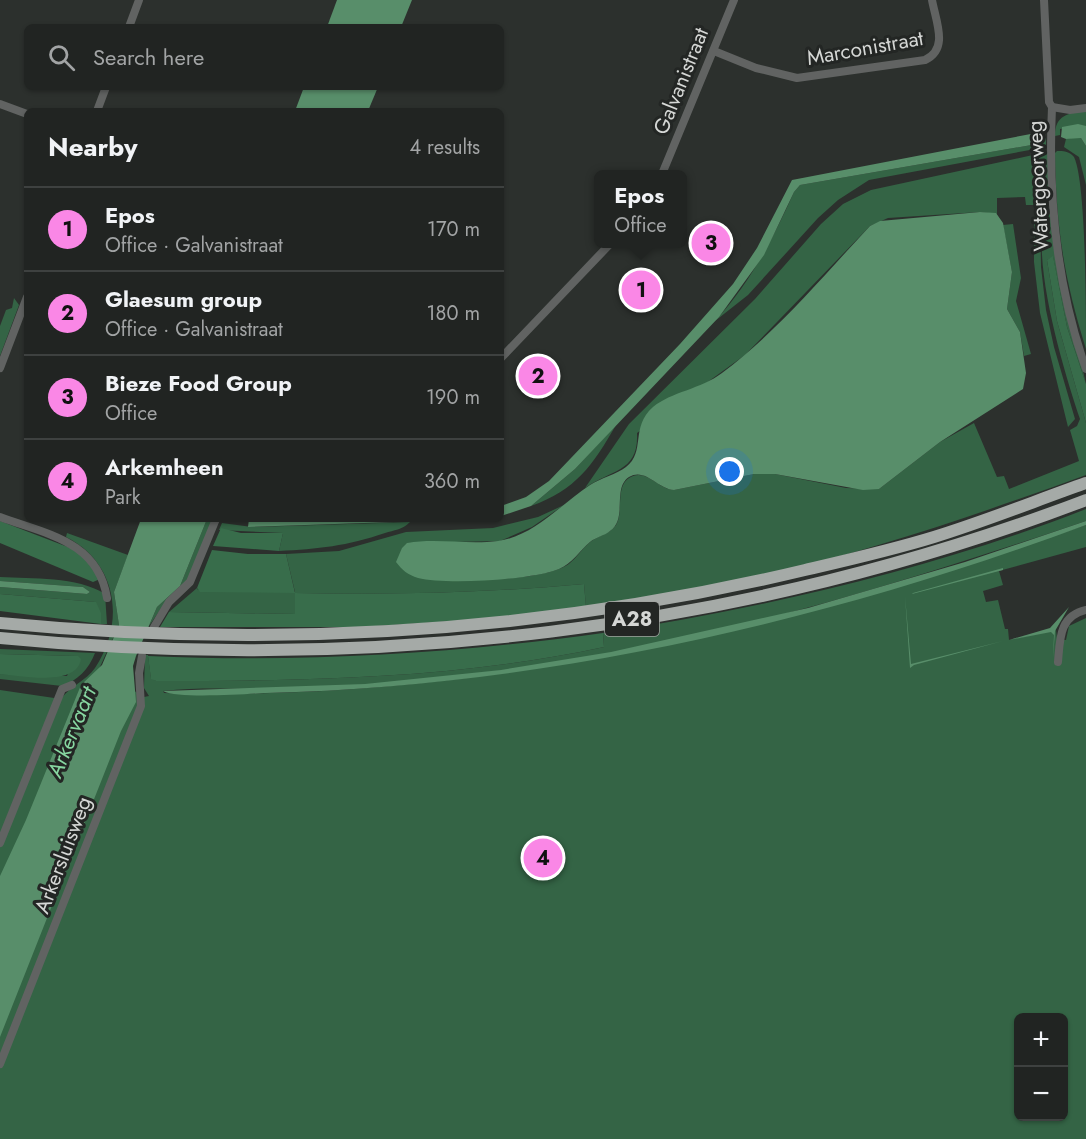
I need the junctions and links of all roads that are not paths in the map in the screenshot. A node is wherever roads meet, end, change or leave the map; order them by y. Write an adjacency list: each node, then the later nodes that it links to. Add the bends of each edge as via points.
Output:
1 (139, 0): 5 (street)
2 (734, 0): 6 (street, Galvanistraat)
3 (932, 0): 6 (street, Marconistraat, via 940,47 936,55 925,60 796,78 756,68)
4 (1044, 0): 9 (street, Watergoorweg)
5 (130, 24)
6 (714, 51): 13 (street, Galvanistraat)
7 (105, 90): 10 (street)
8 (0, 104): 12 (street)
9 (1052, 106): 11 (street); 18 (street, Watergoorweg, via 1058,252 1070,316)
10 (99, 108)
11 (1086, 108)
12 (24, 113)
13 (664, 170)
14 (605, 248): 16 (street)
15 (24, 305): 17 (street)
16 (504, 351)
17 (0, 368)
18 (1086, 369)
19 (1086, 483): 25 (highway, A28, via 933,538 667,600 565,615 352,634 252,637)
20 (1086, 500): 27 (highway, A28, via 855,572 751,597 570,629 344,649 163,649)
21 (0, 517): 23 (street, via 79,549 102,576)
22 (215, 522): 26 (street, via 190,582 168,602)
23 (108, 597)
24 (1086, 610): 29 (street, via 1065,622)
25 (0, 623)
26 (154, 627)
27 (0, 638)
28 (142, 656): 32 (street, Arkersluisweg, via 141,706)
29 (1058, 662)
30 (72, 685): 31 (street, via 62,688)
31 (0, 843)
32 (0, 1064)

